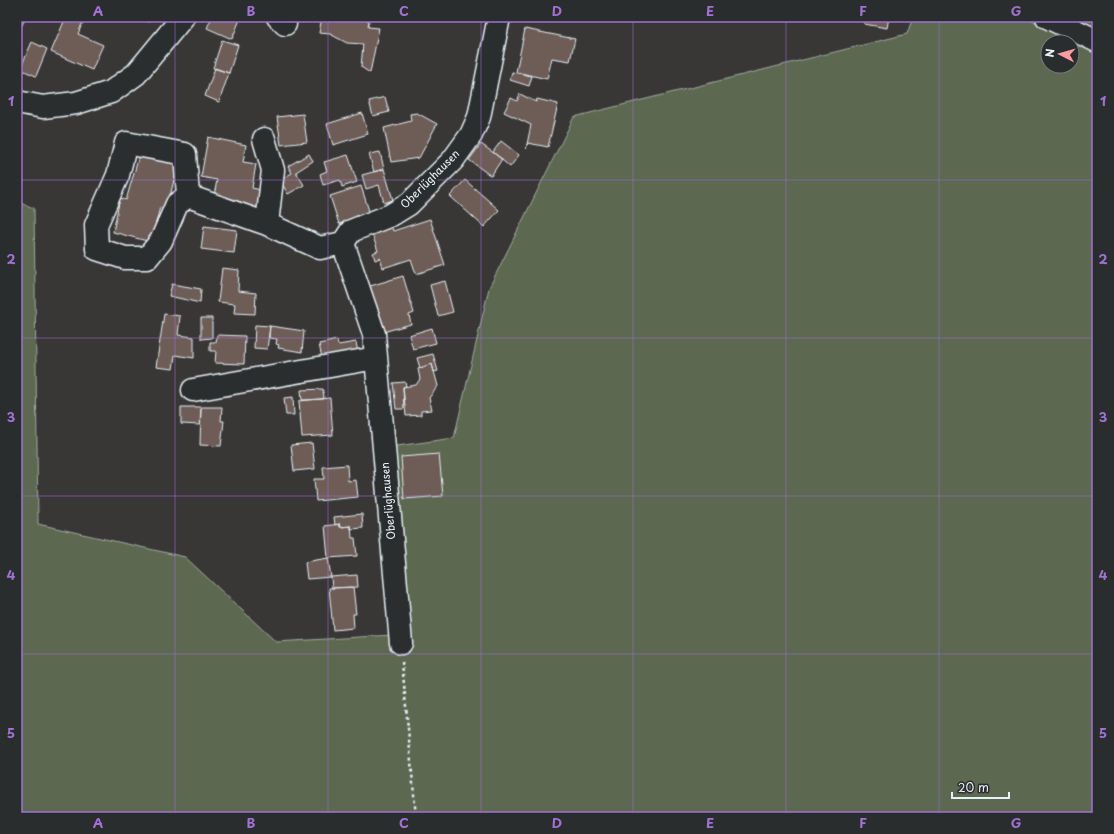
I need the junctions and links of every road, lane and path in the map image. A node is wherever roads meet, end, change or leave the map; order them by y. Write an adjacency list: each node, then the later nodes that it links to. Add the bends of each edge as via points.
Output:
1 (183, 17): 5 (street, via 136,74 111,92 76,103 43,107)
2 (499, 17): 9 (street, Oberlüghausen, via 479,117 453,160 409,204 391,215 351,231)
3 (1047, 17): 4 (street)
4 (1097, 41)
5 (17, 102)
6 (264, 139): 8 (street, via 273,170)
7 (188, 196): 7 (street, via 185,154 126,143 118,175 96,225 97,249 125,258 147,258 161,241 177,204); 8 (street, Oberlüghausen)
8 (267, 224): 9 (street, Oberlüghausen, via 320,248)
9 (343, 242): 10 (street, Oberlüghausen, via 374,334)
10 (376, 358): 11 (street); 12 (street, Oberlüghausen)
11 (193, 390)
12 (401, 643): 13 (path)
13 (416, 817)

